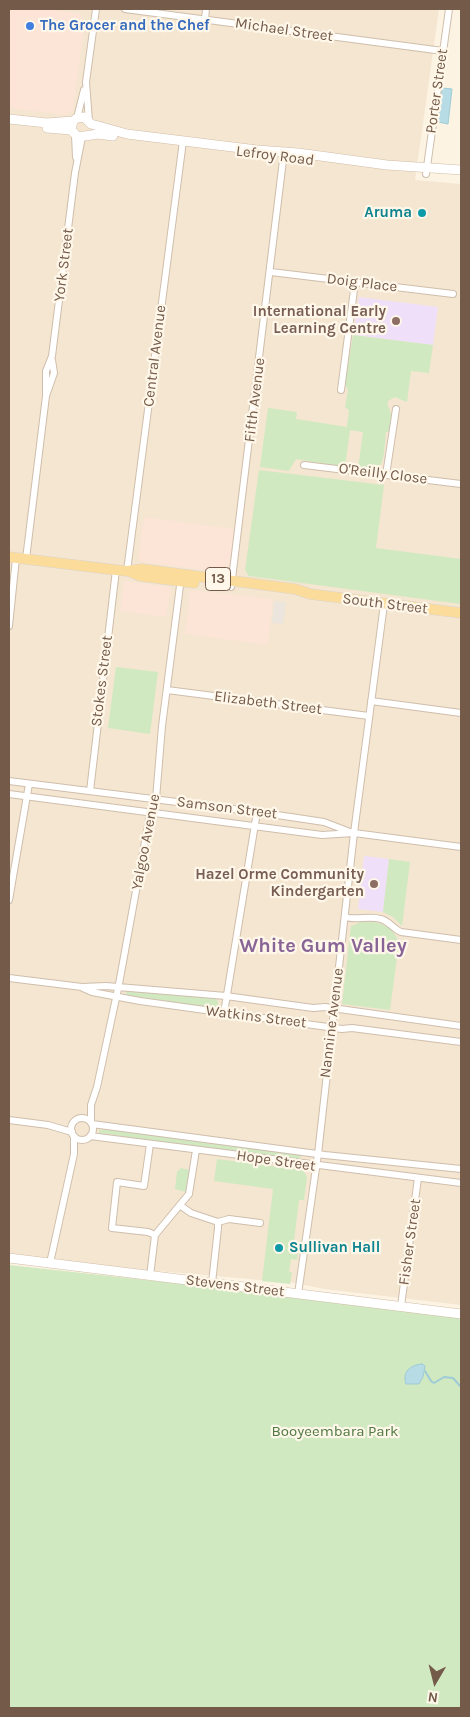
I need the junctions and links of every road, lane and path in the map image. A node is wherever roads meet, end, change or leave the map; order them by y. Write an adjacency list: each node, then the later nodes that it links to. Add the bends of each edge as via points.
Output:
1 (96, 9): 7 (street, York Street)
2 (125, 9): 5 (street, Michael Street)
3 (206, 9): 5 (street)
4 (449, 9): 6 (street, Porter Street)
5 (204, 19): 6 (street, Michael Street)
6 (443, 51): 15 (street, Porter Street)
7 (86, 82): 9 (street, York Street); 11 (street, York Street)
8 (9, 119): 11 (street, Lefroy Road)
9 (90, 122): 11 (street); 11 (street, Lefroy Road, via 84,117); 12 (street, Lefroy Road, via 127,134)
10 (9, 123): 11 (street, Lefroy Road)
11 (78, 129): 12 (street, Lefroy Road); 25 (street, York Street, via 52,356 46,371 46,396)
12 (183, 143): 13 (street, Lefroy Road); 27 (street, Central Avenue)
13 (284, 154): 15 (street, Lefroy Road); 17 (street, Fifth Avenue)
14 (461, 170): 15 (street, Lefroy Road)
15 (426, 171): 16 (street, Lefroy Road)
16 (461, 176)
17 (271, 272): 18 (street, Doig Place); 29 (street, Fifth Avenue)
18 (355, 282): 19 (street, Doig Place); 20 (street)
19 (453, 294)
20 (340, 390)
21 (396, 408): 23 (street)
22 (304, 465): 23 (street, O'Reilly Close)
23 (386, 475): 24 (street, O'Reilly Close)
24 (461, 484)
25 (17, 558): 26 (main road, South Street / 13); 32 (street, York Street)
26 (116, 570): 27 (main road, South Street / 13); 39 (street, Stokes Street)
27 (127, 571): 28 (main road, South Street / 13, via 142,569)
28 (181, 578): 29 (main road, South Street / 13); 33 (street, Yalgoo Avenue)
29 (232, 584): 30 (main road, South Street / 13, via 295,589)
30 (384, 604): 31 (main road, South Street / 13); 34 (street, Nannine Avenue)
31 (461, 613)
32 (9, 626)
33 (168, 690): 36 (street, Elizabeth Street); 42 (street, Yalgoo Avenue)
34 (371, 701): 35 (street); 36 (street, Nannine Avenue)
35 (461, 713)
36 (369, 716): 46 (street, Nannine Avenue)
37 (9, 781): 38 (street, Samson Street)
38 (30, 784): 39 (street, Samson Street); 41 (street)
39 (90, 791): 42 (street, Samson Street)
40 (9, 794): 41 (street, Samson Street)
41 (27, 797): 44 (street, Samson Street); 48 (street)
42 (156, 799): 43 (street, Samson Street); 44 (street, Yalgoo Avenue)
43 (257, 812): 45 (street); 46 (street, Samson Street, via 324,822)
44 (150, 814): 45 (street, Samson Street); 53 (street, Yalgoo Avenue)
45 (254, 825): 46 (street, Samson Street, via 322,835); 55 (street)
46 (354, 834): 47 (street, Samson Street); 49 (street, Nannine Avenue)
47 (461, 848)
48 (9, 900)
49 (345, 917): 50 (street, via 355,920 380,918 401,932); 56 (street, Nannine Avenue)
50 (461, 940)
51 (9, 978): 52 (street, Watkins Street)
52 (82, 987): 53 (street, Watkins Street); 54 (street, Watkins Street)
53 (118, 987): 54 (street, Yalgoo Avenue); 55 (street, Watkins Street)
54 (115, 996): 57 (street, Watkins Street); 61 (street, Yalgoo Avenue)
55 (226, 996): 56 (street, Watkins Street); 57 (street)
56 (334, 1009): 58 (street, Watkins Street); 59 (street, Nannine Avenue)
57 (224, 1012): 59 (street, Watkins Street)
58 (461, 1026)
59 (332, 1027): 60 (street, Watkins Street); 73 (street, Nannine Avenue)
60 (461, 1042)
61 (91, 1106): 62 (street, Yalgoo Avenue); 65 (street, Yalgoo Avenue)
62 (81, 1118): 64 (street); 65 (street)
63 (9, 1120): 66 (street)
64 (73, 1123): 66 (street); 67 (street)
65 (91, 1123): 68 (street, via 93,1130); 73 (street, Hope Street)
66 (48, 1125): 67 (street)
67 (73, 1134): 69 (street); 72 (street)
68 (90, 1136): 69 (street); 70 (street, Hope Street)
69 (82, 1139): 72 (street)
70 (150, 1144): 71 (street, Hope Street); 81 (street, via 144,1186 117,1182 112,1228)
71 (196, 1150): 74 (street, Hope Street); 78 (street, via 191,1188)
72 (74, 1154): 83 (street)
73 (318, 1154): 74 (street, Nannine Avenue); 75 (street, Hope Street)
74 (316, 1166): 76 (street, Hope Street); 86 (street, Nannine Avenue)
75 (461, 1169)
76 (418, 1178): 77 (street, Hope Street); 87 (street, Fisher Street)
77 (461, 1183)
78 (181, 1206): 79 (street); 81 (street)
79 (218, 1222): 80 (street, via 229,1219); 85 (street)
80 (260, 1223)
81 (155, 1235): 84 (street)
82 (9, 1258): 83 (street, Stevens Street)
83 (50, 1263): 84 (street, Stevens Street)
84 (150, 1276): 85 (street, Stevens Street)
85 (212, 1283): 86 (street, Stevens Street)
86 (298, 1294): 87 (street, Stevens Street)
87 (401, 1306): 88 (street, Stevens Street)
88 (461, 1314)

